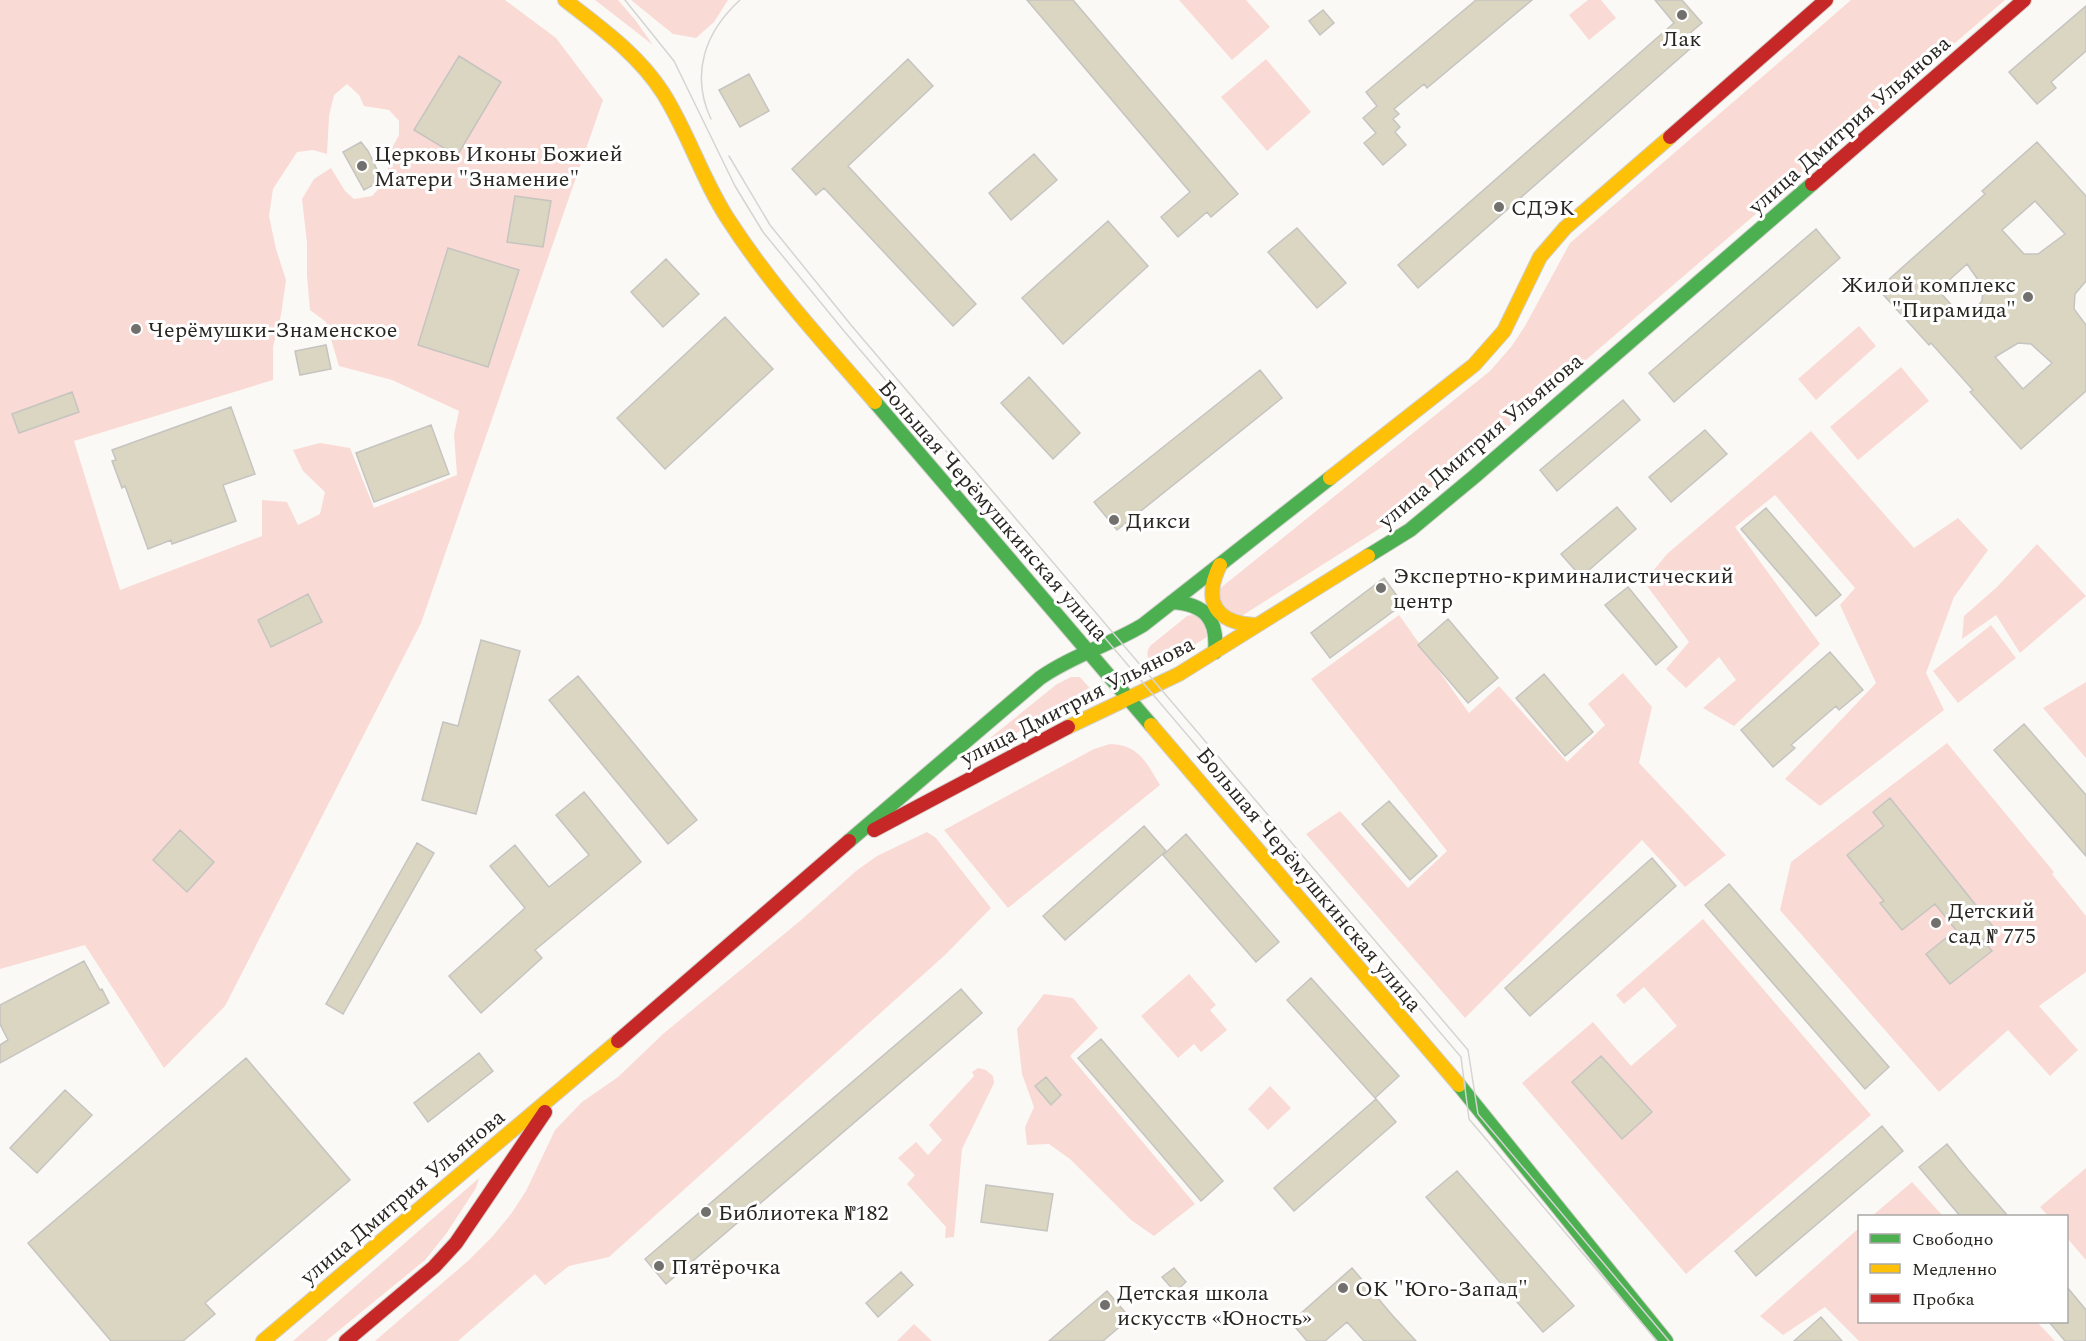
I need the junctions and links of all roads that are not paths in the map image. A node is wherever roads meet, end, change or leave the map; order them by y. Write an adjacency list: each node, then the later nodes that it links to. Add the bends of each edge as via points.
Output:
1 (565, 0): 7 (main road, Большая Черёмушкинская улица, via 630,52 654,80 678,119 714,197 769,278)
2 (1826, 0): 4 (main road, улица Дмитрия Ульянова, via 1565,228 1540,257 1504,331 1474,365)
3 (2024, 0): 6 (main road, улица Дмитрия Ульянова, via 1410,530)
4 (1220, 564): 5 (main road, улица Дмитрия Ульянова); 6 (main road, via 1210,585 1215,608 1233,623)
5 (1172, 602): 7 (main road, улица Дмитрия Ульянова, via 1127,635); 8 (main road, via 1191,604 1207,615 1216,632)
6 (1256, 625): 8 (main road, улица Дмитрия Ульянова)
7 (1088, 652): 9 (main road, Большая Черёмушкинская улица); 10 (main road, улица Дмитрия Ульянова, via 1065,662 1030,687)
8 (1215, 652): 9 (main road, улица Дмитрия Ульянова)
9 (1129, 699): 10 (main road, улица Дмитрия Ульянова, via 1053,734); 14 (main road, Большая Черёмушкинская улица, via 1478,1108)
10 (836, 853): 11 (main road, улица Дмитрия Ульянова)
11 (569, 1083): 12 (main road, улица Дмитрия Ульянова); 13 (main road, улица Дмитрия Ульянова, via 456,1243 434,1267)
12 (263, 1341)
13 (346, 1341)
14 (1666, 1341)

